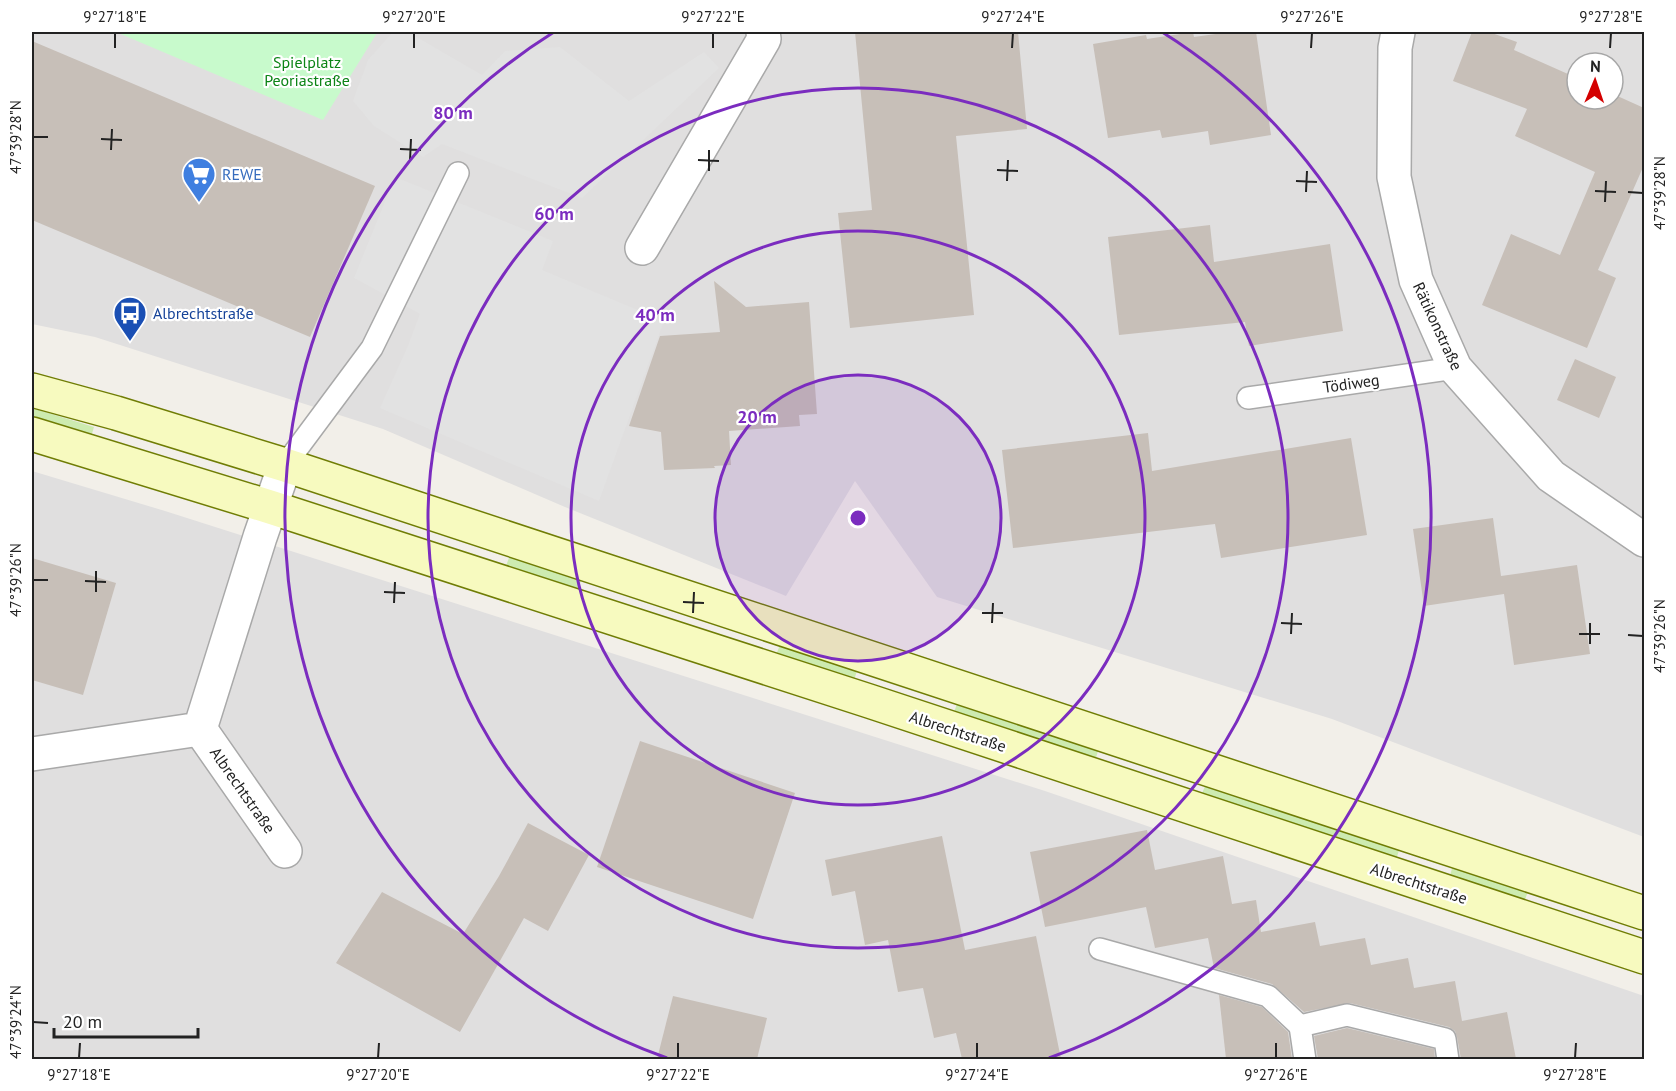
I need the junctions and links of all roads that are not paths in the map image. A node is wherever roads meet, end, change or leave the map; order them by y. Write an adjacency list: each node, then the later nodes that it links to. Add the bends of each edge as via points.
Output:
1 (763, 32): 4 (street, via 764,39)
2 (1398, 32): 5 (street, Rätikonstraße, via 1394,177 1416,280)
3 (458, 173): 9 (lane, via 372,348)
4 (642, 248)
5 (1455, 368): 7 (lane, Tödiweg); 11 (street, Rätikonstraße, via 1551,476)
6 (32, 390): 9 (main road)
7 (1248, 398)
8 (32, 434): 10 (main road, Albrechtstraße)
9 (285, 465): 10 (street, Albrechtstraße); 15 (main road)
10 (270, 507): 12 (street, Albrechtstraße); 17 (main road, Albrechtstraße)
11 (1644, 540)
12 (200, 729): 13 (street, Albrechtstraße); 14 (street, Albrechtstraße)
13 (32, 754)
14 (285, 851)
15 (1644, 913)
16 (1100, 949): 18 (lane, via 1268,996)
17 (1644, 957)
18 (1300, 1026): 19 (lane); 20 (lane, via 1347,1015 1445,1039)
19 (1305, 1059)
20 (1448, 1059)

